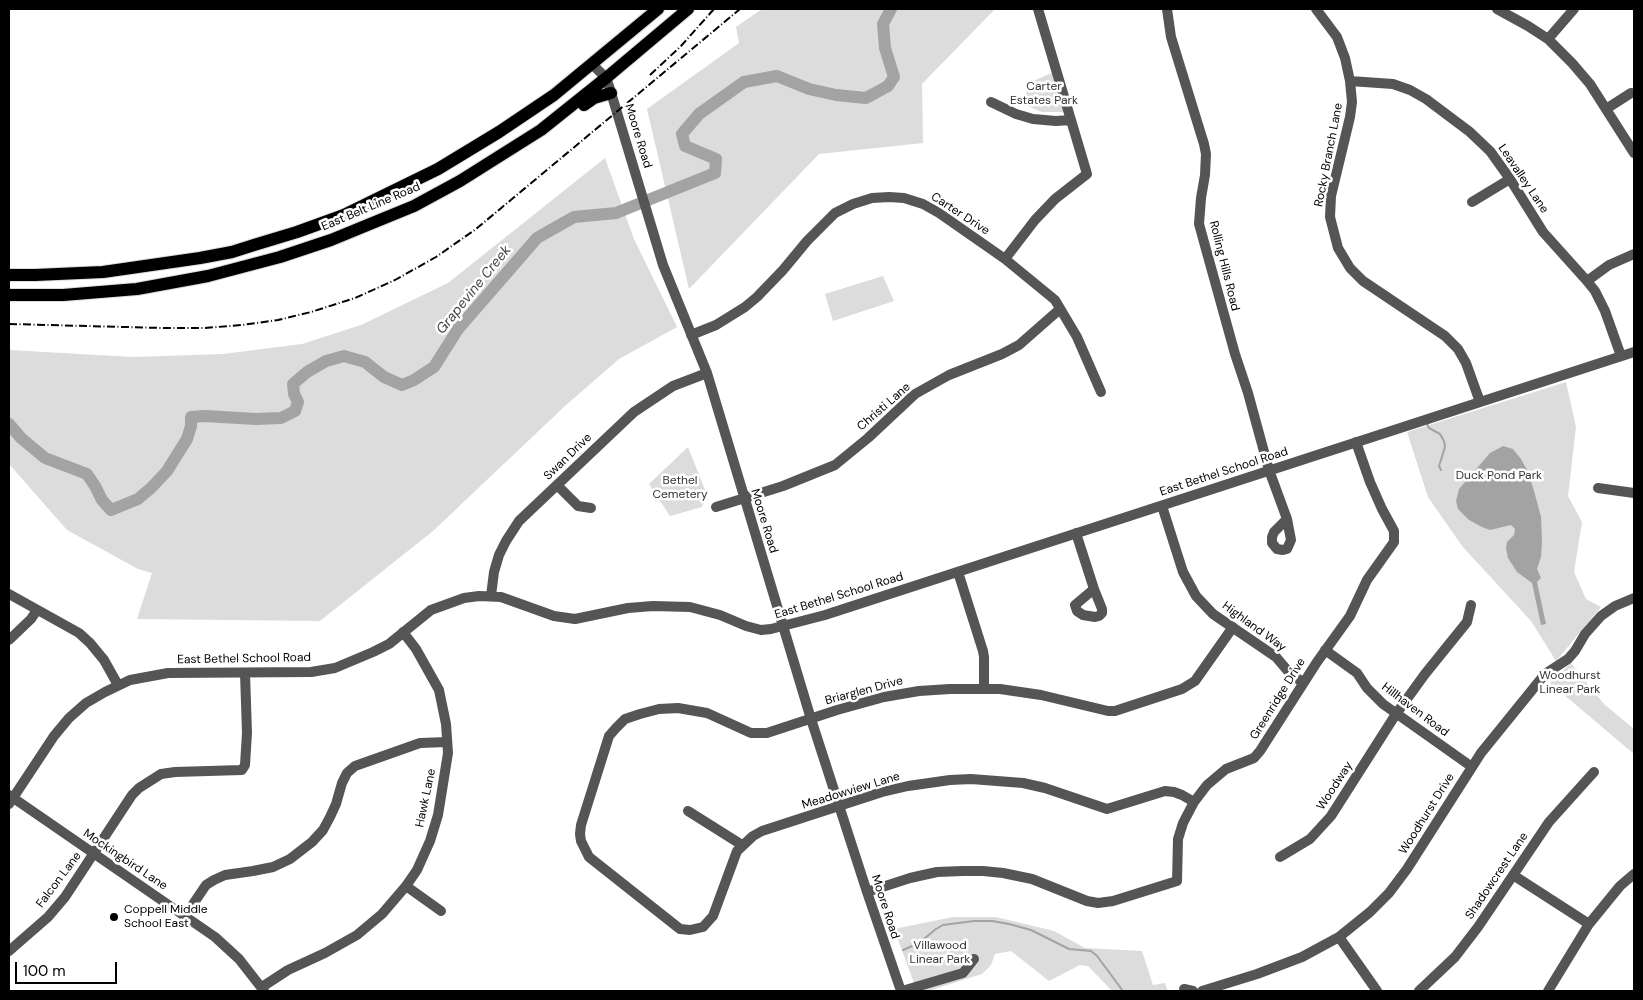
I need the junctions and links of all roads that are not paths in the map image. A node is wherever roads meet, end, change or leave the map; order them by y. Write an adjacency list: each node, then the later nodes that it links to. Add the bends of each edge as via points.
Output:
1 (658, 9): 9 (main road, East Belt Line Road)
2 (688, 9): 10 (main road, East Belt Line Road)
3 (1038, 9): 16 (street)
4 (1167, 9): 36 (street, Rolling Hills Road, via 1171,37 1206,154 1199,224)
5 (1316, 9): 11 (street, Rocky Branch Lane, via 1337,37)
6 (1497, 9): 8 (street)
7 (1574, 9): 8 (street)
8 (1548, 40): 15 (street, via 1590,84)
9 (592, 64): 10 (street, Moore Road); 21 (main road, East Belt Line Road, via 554,95 438,169 344,215)
10 (606, 78): 13 (street, Moore Road); 17 (main road, East Belt Line Road)
11 (1350, 81): 19 (street, Leavalley Lane, via 1393,84 1410,90 1470,132 1490,151); 34 (street, Rocky Branch Lane, via 1350,117 1331,196 1330,217 1338,248 1350,268 1363,281 1445,336 1458,349)
12 (1631, 93): 15 (street)
13 (612, 94): 17 (main road, via 594,98 563,121); 29 (street, Moore Road, via 663,266)
14 (991, 102): 16 (street, via 1033,119)
15 (1606, 109): 18 (street)
16 (1071, 120): 23 (street, via 1087,174 1055,199)
17 (541, 130): 24 (main road, East Belt Line Road, via 414,206 331,240)
18 (1634, 153)
19 (1510, 179): 20 (street); 26 (street, Leavalley Lane, via 1543,232)
20 (1472, 202)
21 (232, 252): 24 (main road); 25 (main road, East Belt Line Road, via 103,272)
22 (1634, 254): 26 (street, via 1609,264)
23 (1005, 259): 28 (street, Carter Drive, via 1055,300); 29 (street, Carter Drive, via 923,204 904,198 872,198 834,213 757,297 716,324)
24 (237, 268): 27 (main road, East Belt Line Road, via 137,289)
25 (9, 275)
26 (1588, 281): 31 (street, Leavalley Lane, via 1605,311)
27 (9, 295)
28 (1060, 309): 33 (street, Carter Drive, via 1077,337); 40 (street, Christi Lane, via 1018,345 949,375 915,394 835,465)
29 (691, 335): 32 (street, Moore Road)
30 (1634, 352): 31 (street, East Bethel School Road)
31 (1621, 356): 34 (street, East Bethel School Road)
32 (707, 373): 37 (street, Swan Drive, via 673,386 651,399); 40 (street, Moore Road)
33 (1102, 392)
34 (1480, 402): 35 (street, East Bethel School Road)
35 (1356, 442): 36 (street, East Bethel School Road); 57 (street, Greenridge Drive, via 1370,482 1394,531 1394,542 1367,580 1350,616)
36 (1269, 470): 41 (street, East Bethel School Road); 44 (street, Rolling Hills Road)
37 (557, 485): 43 (street, via 578,506); 49 (street, Swan Drive, via 519,521 506,540 494,572)
38 (1598, 488): 39 (street)
39 (1634, 493)
40 (744, 500): 42 (street, Christi Lane); 53 (street, Moore Road)
41 (1162, 506): 45 (street, East Bethel School Road); 54 (street, Highland Way, via 1188,582 1196,596 1213,614)
42 (716, 507)
43 (591, 508)
44 (1287, 519)
45 (1076, 533): 46 (street, East Bethel School Road); 47 (street)
46 (958, 572): 53 (street, East Bethel School Road); 61 (street, via 983,650)
47 (1094, 590)
48 (9, 594): 52 (street)
49 (491, 596): 53 (street, East Bethel School Road, via 554,616 575,619 628,608 674,606 703,610 761,630); 55 (street, East Bethel School Road, via 464,598 431,610)
50 (1634, 598): 65 (street, Woodhurst Drive, via 1614,606 1601,616 1568,659 1545,674)
51 (1471, 605): 62 (street, Woodway, via 1467,622)
52 (37, 610): 56 (street); 60 (street, via 79,633 90,643)
53 (783, 627): 63 (street, Moore Road)
54 (1233, 627): 59 (street, Highland Way, via 1276,657); 61 (street, Briarglen Drive, via 1195,681 1182,689 1115,711 1041,695)
55 (402, 632): 58 (street, East Bethel School Road, via 388,644 336,668 311,672); 64 (street, Hawk Lane, via 416,649 439,690)
56 (9, 640)
57 (1326, 650): 59 (street, Greenridge Drive); 62 (street, Hillhaven Road, via 1357,673 1374,696)
58 (246, 673): 60 (street, East Bethel School Road, via 168,673); 72 (street, Falcon Lane, via 246,765 242,770 161,774 132,795)
59 (1303, 683): 68 (street, Greenridge Drive, via 1254,758 1226,770 1207,785)
60 (118, 685): 67 (street, East Bethel School Road, via 86,703 69,718)
61 (984, 689): 63 (street, Briarglen Drive, via 900,694)
62 (1396, 714): 65 (street, Hillhaven Road); 73 (street, Woodway, via 1320,830)
63 (811, 719): 69 (street, Moore Road); 71 (street, Briarglen Drive, via 767,733 757,733 706,713 678,708 659,709 625,720 609,736 581,825 581,841 589,857 680,929 690,930 702,927 713,916)
64 (447, 742): 76 (street, Hawk Lane, via 438,814 430,841); 79 (street, via 420,743 355,766 347,773 323,830 312,842 290,859 273,866 214,880 206,885)
65 (1472, 767): 81 (street, Woodhurst Drive, via 1389,893)
66 (1594, 772): 75 (street, Shadowcrest Lane, via 1549,822)
67 (10, 799): 72 (street, Mockingbird Lane)
68 (1194, 802): 69 (street, Meadowview Lane, via 1165,791 1107,809 1023,783 971,779 908,786); 77 (street, Greenridge Drive, via 1178,839 1177,881 1113,901 1088,901 1032,879 983,871 937,872)
69 (839, 806): 71 (street, Meadowview Lane, via 762,831); 77 (street, Moore Road)
70 (688, 811): 71 (street)
71 (742, 845)
72 (94, 854): 79 (street, Mockingbird Lane); 82 (street, Falcon Lane, via 48,917)
73 (1280, 857)
74 (1634, 874): 80 (street)
75 (1513, 875): 80 (street); 88 (street, Shadowcrest Lane, via 1455,957)
76 (406, 886): 78 (street); 84 (street, Hawk Lane, via 382,914 357,935 288,970)
77 (867, 892): 85 (street, Moore Road)
78 (441, 911)
79 (185, 916): 84 (street, Mockingbird Lane, via 216,937)
80 (1590, 924): 89 (street)
81 (1339, 937): 86 (street, Woodhurst Drive, via 1302,957); 87 (street)
82 (9, 951)
83 (974, 959): 85 (street, via 963,973)
84 (263, 989)
85 (901, 991)
86 (1202, 991)
87 (1376, 991)
88 (1419, 991)
89 (1548, 991)

